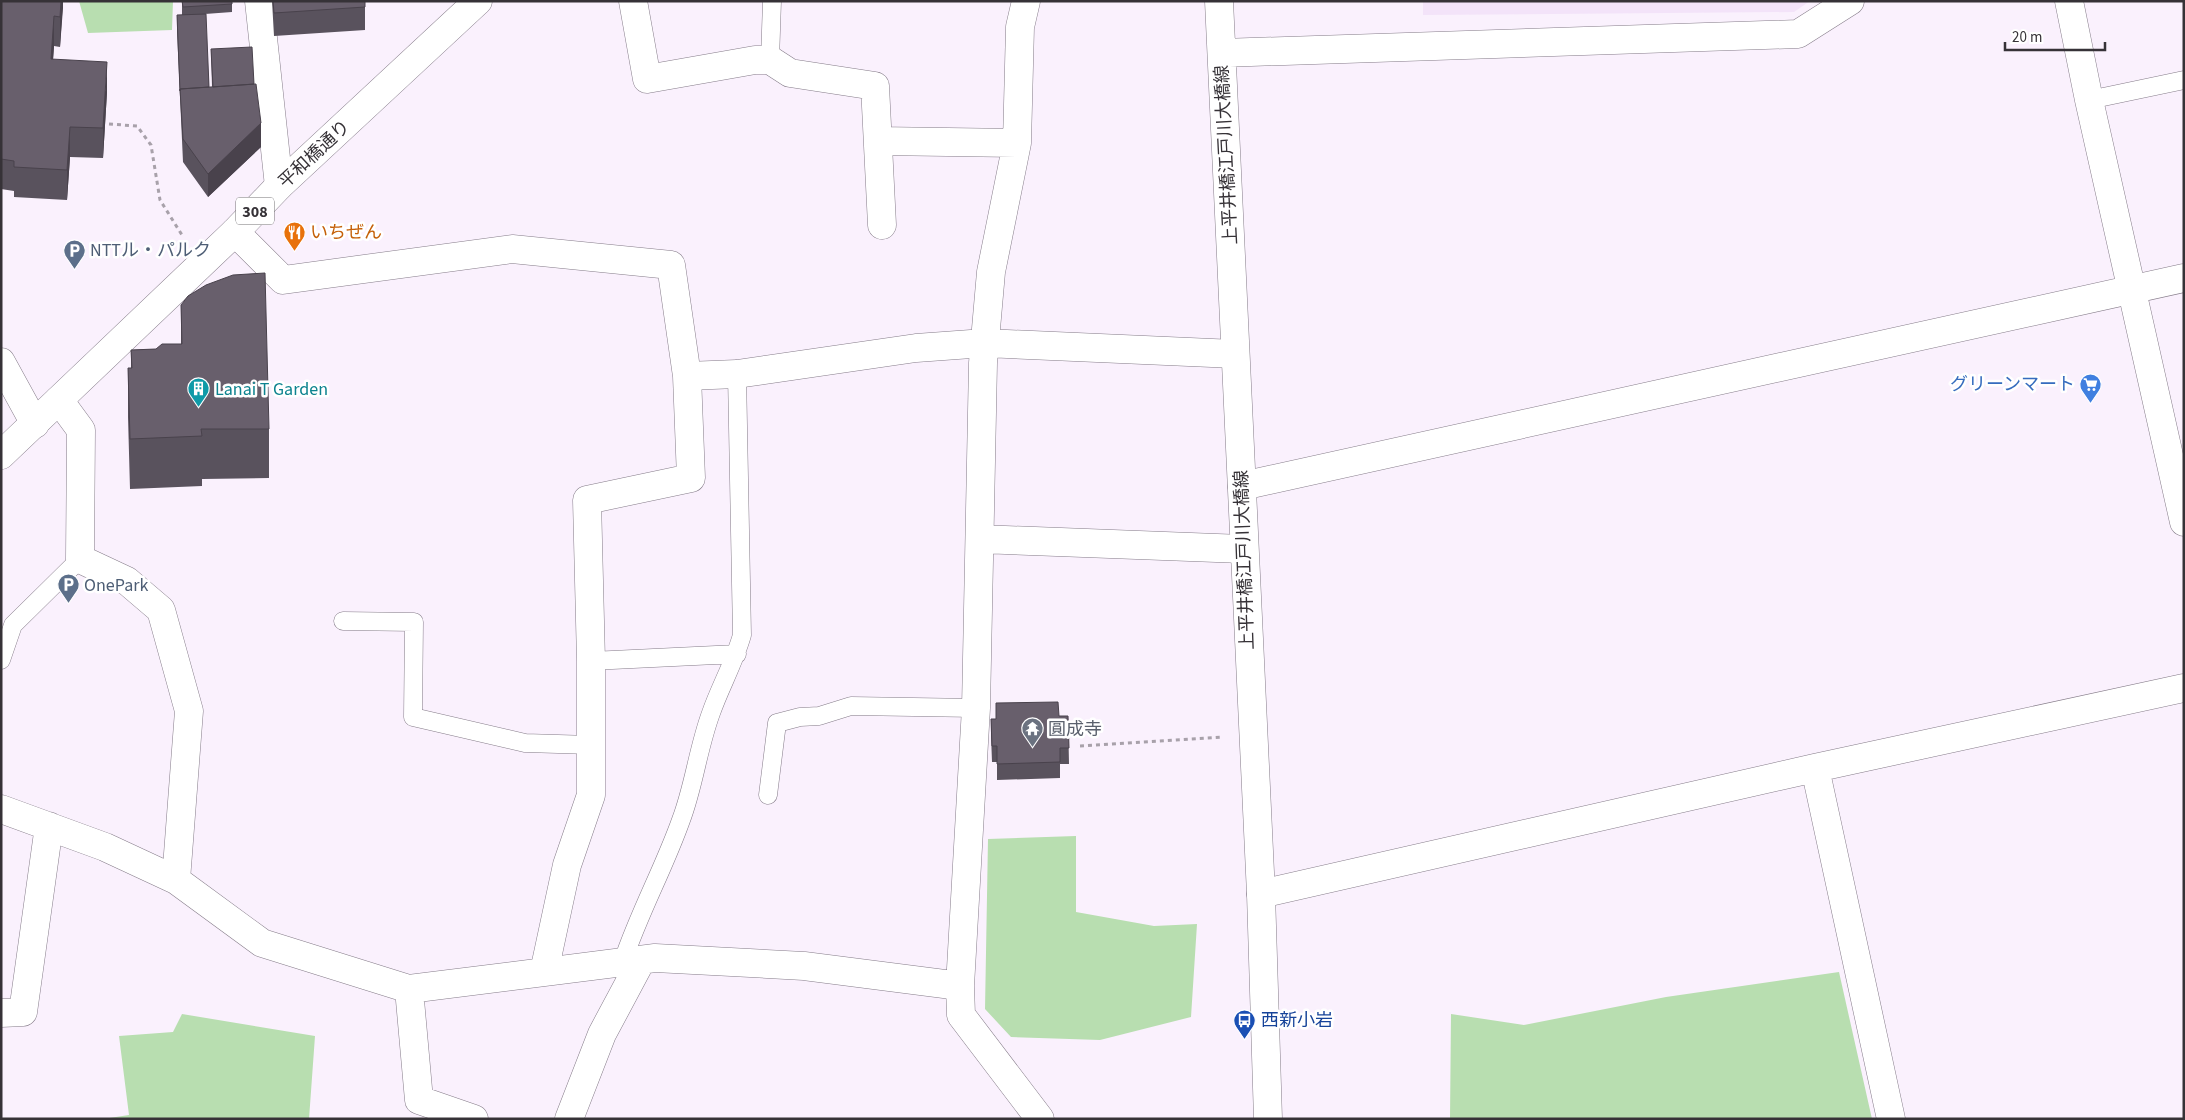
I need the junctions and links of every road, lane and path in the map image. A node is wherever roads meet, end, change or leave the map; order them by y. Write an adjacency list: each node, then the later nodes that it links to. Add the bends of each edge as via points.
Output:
1 (259, 1): 16 (street)
2 (478, 1): 16 (street, 平和橋通り / 308)
3 (633, 1): 10 (street, via 647,79)
4 (772, 1): 10 (lane)
5 (1026, 1): 15 (street, via 1020,26)
6 (1219, 1): 9 (street, 上平井橋江戸川大橋線)
7 (1850, 1): 9 (street, via 1798,34)
8 (2069, 1): 12 (street)
9 (1222, 53): 23 (street, 上平井橋江戸川大橋線)
10 (770, 60): 14 (street, via 790,73 875,86)
11 (2184, 80): 12 (lane)
12 (2089, 100): 21 (street)
13 (109, 124): 19 (path, via 137,126 151,145 160,200)
14 (878, 141): 15 (street); 17 (street)
15 (1017, 143): 22 (street, via 991,272)
16 (279, 186): 18 (street, 平和橋通り / 308)
17 (882, 225)
18 (235, 232): 26 (street, via 283,280 512,249 671,265); 27 (street, 平和橋通り / 308)
19 (182, 236)
20 (2184, 278): 21 (street)
21 (2133, 290): 30 (street); 31 (street)
22 (985, 342): 23 (street); 25 (street, via 916,348); 33 (street)
23 (1235, 354): 31 (street, 上平井橋江戸川大橋線)
24 (1, 362): 28 (street)
25 (737, 374): 26 (street); 37 (lane, via 742,635)
26 (687, 376): 39 (street, via 692,478 586,500)
27 (59, 400): 28 (street, 平和橋通り / 308); 35 (street, via 81,430)
28 (35, 424): 29 (street, 平和橋通り / 308)
29 (1, 455)
30 (2180, 485): 32 (street)
31 (1242, 486): 34 (street, 上平井橋江戸川大橋線)
32 (2184, 522)
33 (980, 539): 34 (street); 41 (street)
34 (1243, 550): 42 (street, 上平井橋江戸川大橋線)
35 (80, 559): 38 (lane, via 13,625); 49 (street, via 127,581 161,610 189,711)
36 (343, 622): 43 (lane, via 414,622 413,718 525,743)
37 (737, 654): 39 (lane); 51 (lane, via 711,714 682,818 635,926)
38 (1, 660)
39 (591, 661): 43 (street)
40 (2184, 688): 45 (street)
41 (976, 708): 46 (lane, via 851,706 819,716 777,723); 53 (street)
42 (1252, 735): 44 (path); 50 (street, 上平井橋江戸川大橋線)
43 (591, 745): 52 (street, via 591,795 567,865)
44 (1080, 746)
45 (1815, 768): 50 (street); 60 (street)
46 (768, 795)
47 (1, 809): 48 (street)
48 (49, 826): 49 (street, via 105,847); 55 (street, via 23,1012)
49 (176, 880): 54 (street, via 262,943)
50 (1260, 894): 59 (street, 上平井橋江戸川大橋線)
51 (632, 961): 52 (street); 53 (street, via 655,958 804,966); 57 (street)
52 (544, 972): 54 (street)
53 (960, 986): 58 (street, via 961,1015)
54 (409, 989): 56 (street, via 420,1100)
55 (1, 1013)
56 (474, 1119)
57 (569, 1119)
58 (1040, 1119)
59 (1268, 1119)
60 (1891, 1119)

